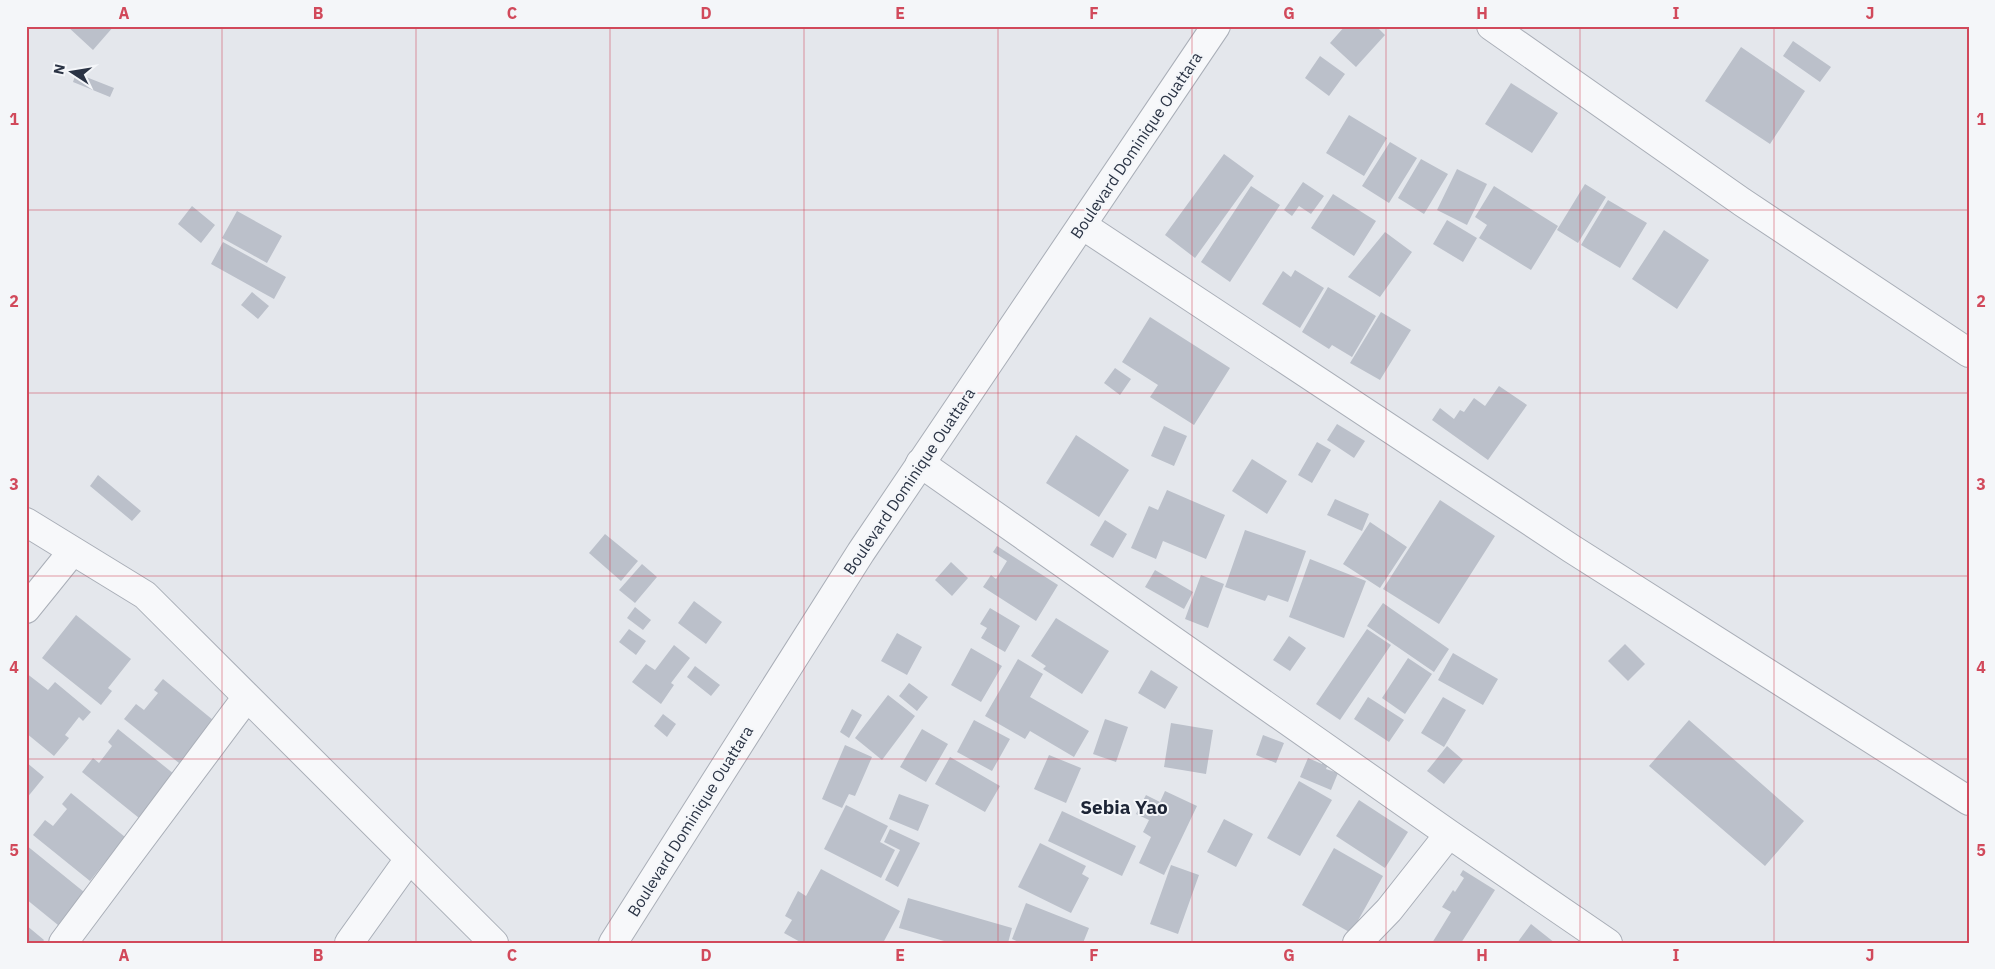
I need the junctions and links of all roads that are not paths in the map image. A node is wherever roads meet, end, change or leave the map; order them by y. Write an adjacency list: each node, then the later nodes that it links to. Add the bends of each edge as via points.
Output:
1 (1216, 26): 3 (street, Boulevard Dominique Ouattara)
2 (1490, 26): 4 (street, via 1742,202)
3 (1082, 225): 5 (street, Boulevard Dominique Ouattara); 10 (street, via 1572,549)
4 (1969, 353)
5 (920, 464): 11 (street); 16 (street, Boulevard Dominique Ouattara)
6 (26, 522): 7 (street)
7 (72, 552): 8 (street); 9 (street, via 145,595)
8 (26, 608)
9 (247, 697): 12 (street); 13 (street)
10 (1969, 801)
11 (1449, 834): 17 (street, via 1389,910); 18 (street)
12 (409, 859): 14 (street); 15 (street)
13 (63, 943)
14 (349, 943)
15 (494, 943)
16 (613, 943)
17 (1357, 943)
18 (1608, 943)

